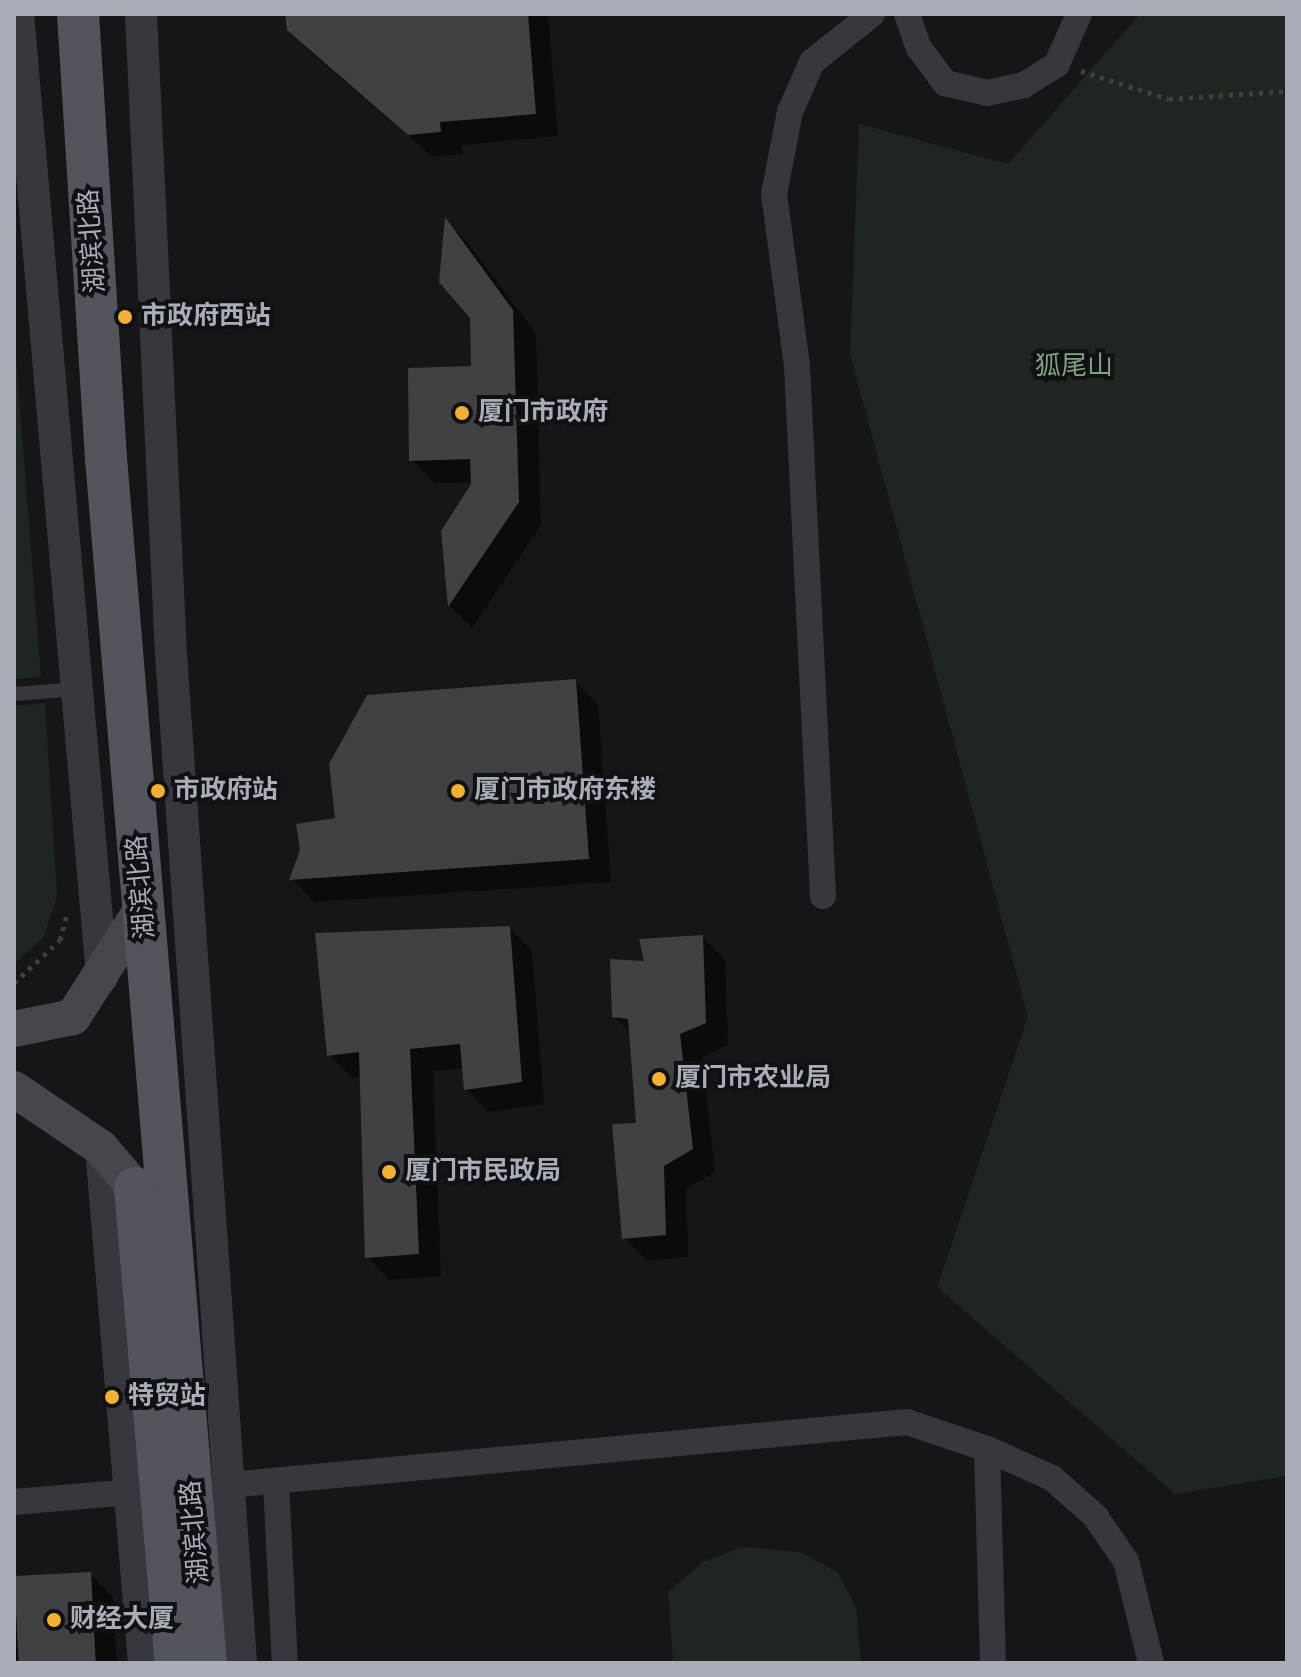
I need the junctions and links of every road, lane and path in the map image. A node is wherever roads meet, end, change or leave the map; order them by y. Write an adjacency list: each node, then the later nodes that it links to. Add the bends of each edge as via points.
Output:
1 (18, 14): 9 (street)
2 (78, 14): 13 (main road, 湖滨北路, via 106,458)
3 (141, 14): 21 (street, via 171,654)
4 (872, 14): 12 (street, via 812,62 790,112 774,194 797,366)
5 (907, 14): 7 (street, via 919,48 945,83 987,93 1024,85)
6 (1079, 14): 7 (street)
7 (1057, 64): 8 (path, via 1169,99)
8 (1287, 91)
9 (23, 186): 10 (street)
10 (77, 689): 11 (lane); 14 (street)
11 (14, 694)
12 (823, 896)
13 (144, 906): 14 (main road); 26 (main road, 湖滨北路)
14 (102, 977): 15 (main road, via 73,1017)
15 (14, 1029)
16 (14, 1089): 17 (main road)
17 (101, 1148): 18 (main road); 22 (street)
18 (135, 1188): 25 (main road, 湖滨北路)
19 (987, 1449): 20 (street, via 907,1422); 29 (street); 30 (street, via 1052,1478 1095,1516 1126,1561)
20 (276, 1482): 21 (street); 28 (street)
21 (229, 1485): 27 (street)
22 (130, 1492): 23 (street); 24 (street)
23 (14, 1502)
24 (144, 1663)
25 (176, 1663)
26 (206, 1663)
27 (241, 1663)
28 (285, 1663)
29 (993, 1663)
30 (1151, 1663)

